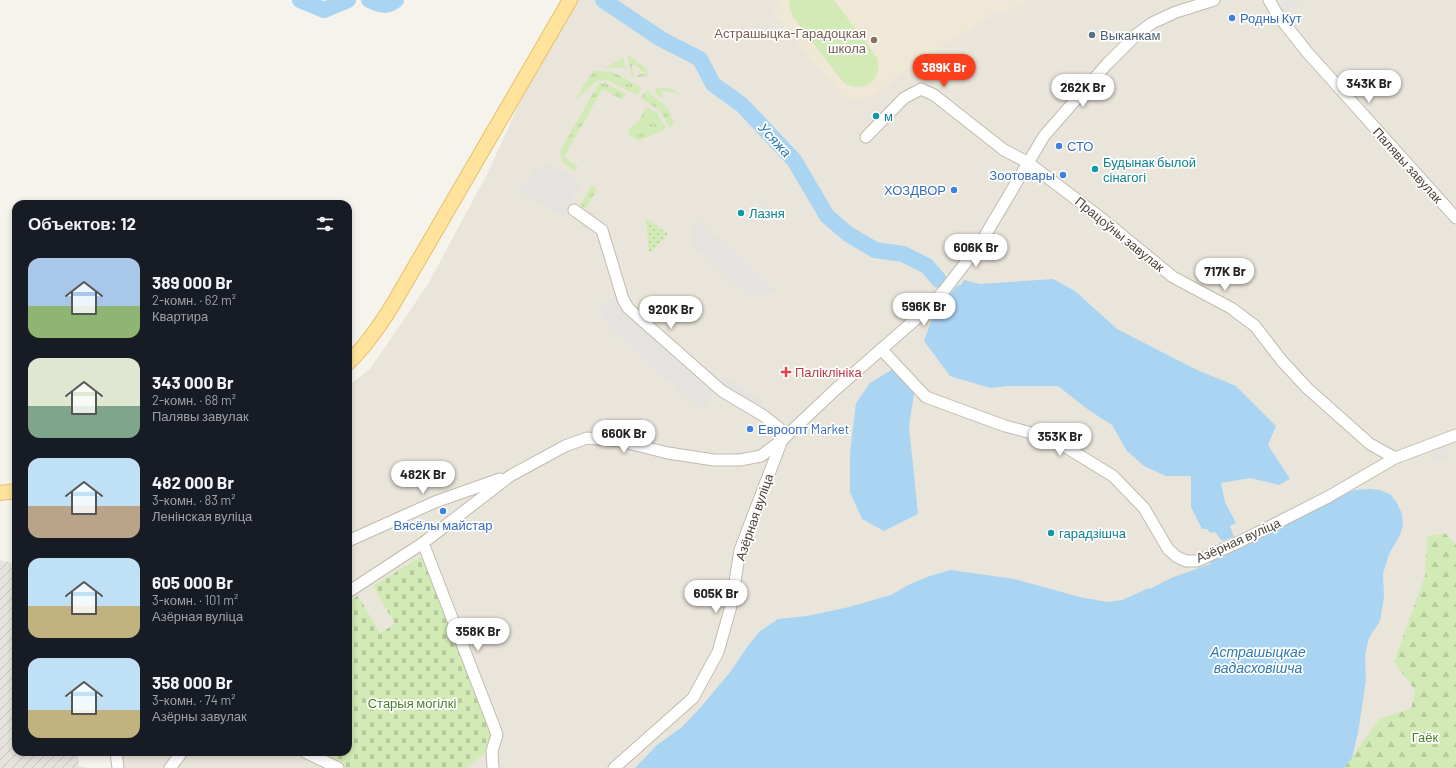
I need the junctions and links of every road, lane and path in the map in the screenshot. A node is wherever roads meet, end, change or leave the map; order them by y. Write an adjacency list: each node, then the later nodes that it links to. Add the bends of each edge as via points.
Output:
1 (1214, 0): 5 (street, via 1176,12 1152,23 1136,35 1102,69 1049,130)
2 (1269, 0): 7 (street, Палявы завулак, via 1307,52)
3 (567, 6): 9 (main road, via 392,306 375,333)
4 (866, 137): 5 (street, Працоўны завулак, via 904,98 921,89 934,95 1004,150)
5 (1027, 162): 8 (street, via 980,244 942,292); 12 (street, Працоўны завулак, via 1173,277 1231,308 1255,326 1306,388 1370,444)
6 (574, 210): 11 (street, via 602,230 628,308 722,391 779,428)
7 (1456, 218)
8 (881, 349): 11 (street); 12 (street, Азёрная вуліца, via 926,397 1005,426 1051,438 1113,476 1144,508 1168,549 1186,561 1197,561 1237,543 1328,497)
9 (352, 359)
10 (1456, 435): 12 (street, Азёрная вуліца)
11 (782, 440): 13 (street, via 761,456 740,460 714,460 668,453 620,441 587,438 565,446); 26 (street, Азёрная вуліца, via 740,550 731,606 718,652 693,698)
12 (1395, 458)
13 (510, 476): 16 (street, via 435,502); 17 (street)
14 (12, 492): 15 (main road)
15 (0, 493)
16 (352, 539)
17 (423, 543): 18 (street); 25 (street, via 497,734 492,751)
18 (352, 589)
19 (116, 756): 22 (street)
20 (179, 756): 23 (street)
21 (313, 756): 24 (street)
22 (118, 768)
23 (170, 768)
24 (338, 768)
25 (493, 768)
26 (614, 768)

